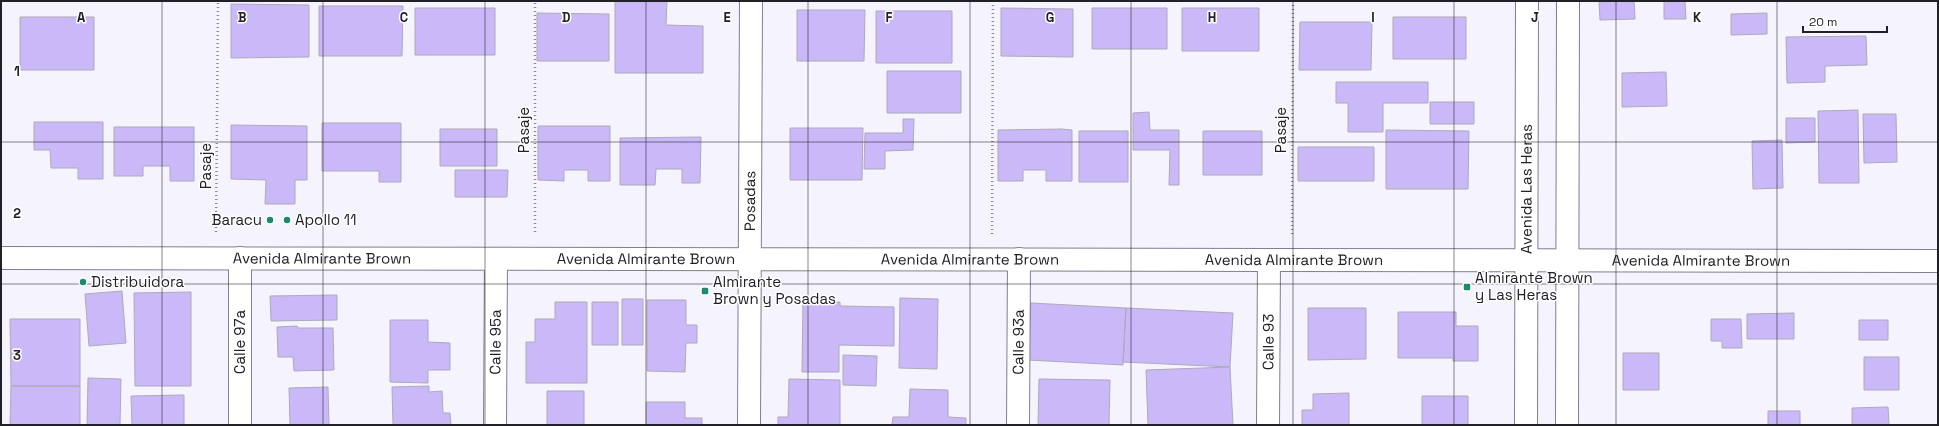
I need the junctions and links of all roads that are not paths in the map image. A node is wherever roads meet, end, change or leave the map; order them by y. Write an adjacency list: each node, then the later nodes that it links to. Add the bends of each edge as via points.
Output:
1 (751, 1): 7 (main road, Posadas)
2 (1527, 1): 10 (main road, Avenida Las Heras)
3 (1568, 1): 11 (main road)
4 (1, 258): 5 (main road, Avenida Almirante Brown)
5 (240, 258): 6 (main road, Avenida Almirante Brown); 13 (main road, Calle 97a)
6 (496, 259): 7 (main road, Avenida Almirante Brown); 14 (main road, Calle 95a)
7 (750, 259): 8 (main road, Avenida Almirante Brown); 15 (main road, Posadas)
8 (1019, 259): 9 (main road, Avenida Almirante Brown); 16 (main road, Calle 93a)
9 (1269, 260): 10 (main road, Avenida Almirante Brown); 17 (main road, Calle 93)
10 (1526, 260): 11 (main road, Avenida Almirante Brown); 18 (main road, Avenida Las Heras)
11 (1567, 260): 12 (main road, Avenida Almirante Brown); 19 (main road)
12 (1938, 261)
13 (240, 425)
14 (495, 425)
15 (749, 425)
16 (1018, 425)
17 (1268, 425)
18 (1526, 425)
19 (1567, 425)

